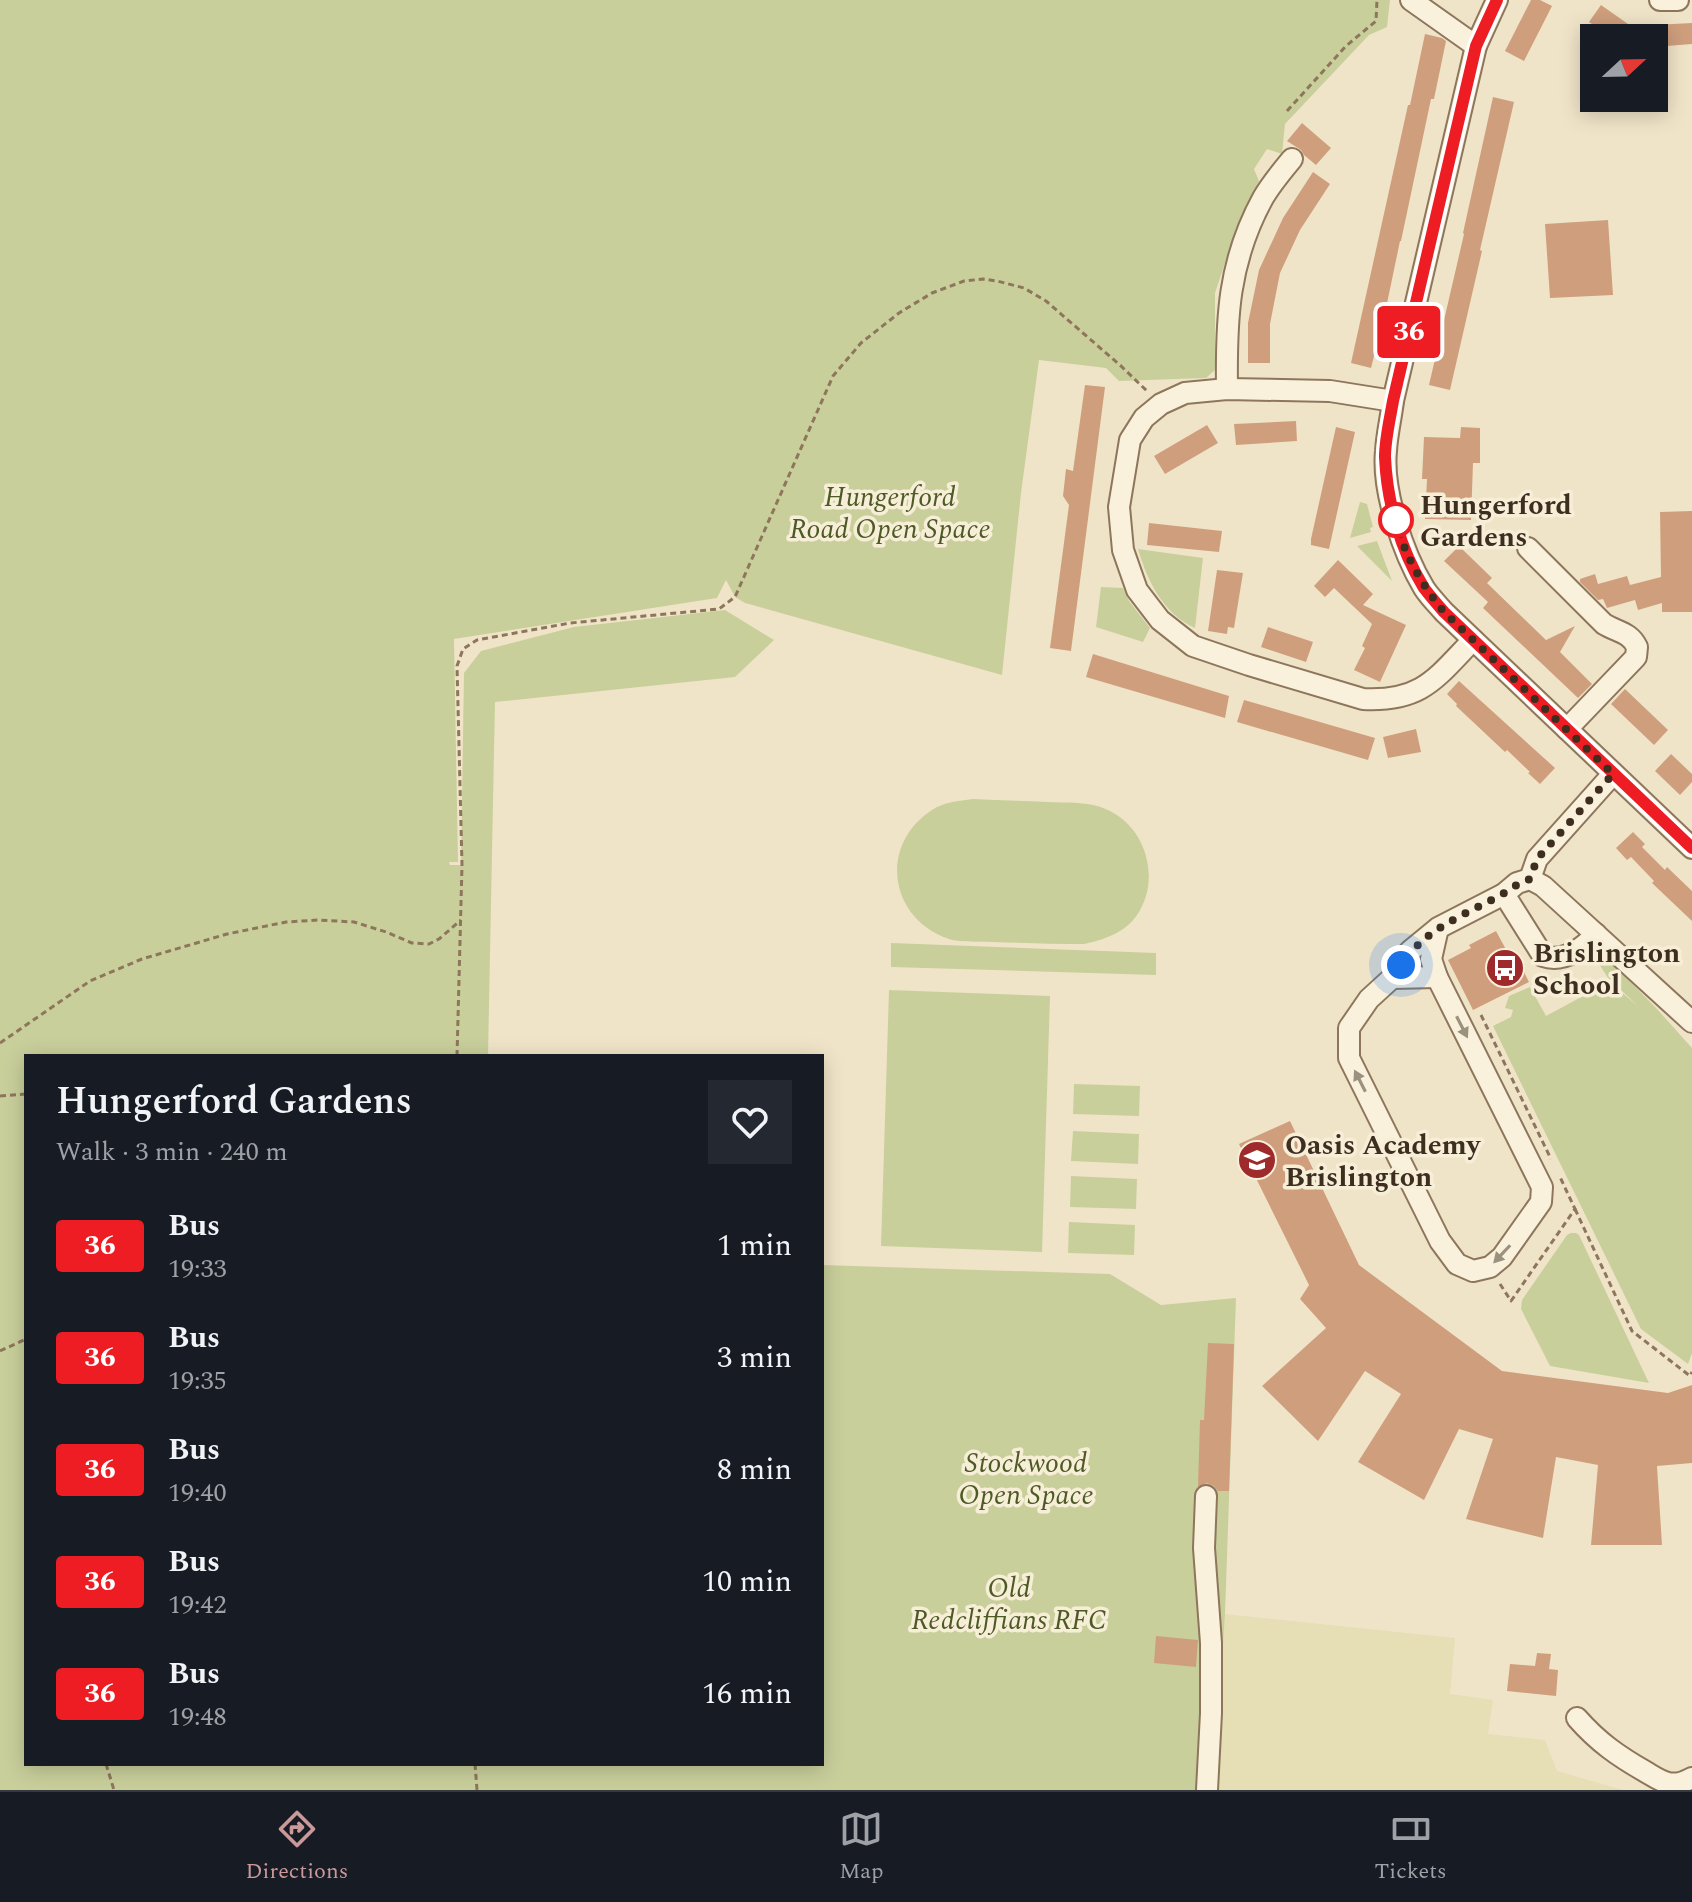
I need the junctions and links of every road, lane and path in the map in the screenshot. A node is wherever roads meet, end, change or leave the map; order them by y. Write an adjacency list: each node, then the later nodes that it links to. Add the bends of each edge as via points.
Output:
1 (1377, 0): 7 (path, via 1376,21)
2 (1411, 0): 6 (street)
3 (1497, 0): 6 (street)
4 (1660, 0): 5 (street)
5 (1678, 0)
6 (1476, 46): 10 (street)
7 (1287, 111)
8 (1292, 159): 9 (street, via 1264,197 1243,240 1226,330)
9 (1227, 389): 10 (street, via 1330,391); 11 (street, via 1185,393)
10 (1393, 401): 13 (street, via 1385,454 1400,536 1425,589)
11 (1161, 404): 13 (street, via 1130,440 1119,507 1123,550 1137,590 1160,620 1193,646 1363,699 1383,700 1409,695 1431,682); 19 (path, via 1046,301 1024,288 983,279 964,281 899,313 861,343 833,376 735,597 719,609 570,623 477,640 463,649 457,666)
12 (1528, 548): 14 (street, via 1604,624 1629,635 1637,647 1636,657)
13 (1473, 640): 14 (street)
14 (1567, 729): 15 (street)
15 (1613, 774): 16 (street); 17 (street, via 1537,859)
16 (1692, 848)
17 (1530, 879): 18 (street); 21 (street)
18 (1504, 894): 20 (street); 21 (street, via 1543,956 1554,960 1575,952)
19 (461, 920): 25 (path, via 429,944 354,922 318,920 227,934 90,981); 26 (path)
20 (1438, 928): 22 (street, via 1431,959); 23 (street, via 1410,951)
21 (1596, 934): 24 (street)
22 (1437, 977): 23 (street); 23 (street, one-way to 23, via 1542,1187 1541,1202 1502,1257 1473,1271 1457,1264 1440,1241 1349,1058 1349,1028)
23 (1392, 978)
24 (1692, 1022)
25 (0, 1043)
26 (457, 1054)
27 (24, 1094): 28 (path)
28 (0, 1096)
29 (1575, 1209): 32 (path, via 1632,1331)
30 (24, 1340): 31 (path)
31 (0, 1351)
32 (1691, 1374)
33 (1206, 1496): 40 (street, via 1211,1643)
34 (1577, 1718): 37 (street, via 1593,1737 1656,1778 1679,1784)
35 (107, 1766): 38 (path)
36 (475, 1766): 39 (path)
37 (1692, 1778)
38 (114, 1790)
39 (477, 1790)
40 (1207, 1790)

